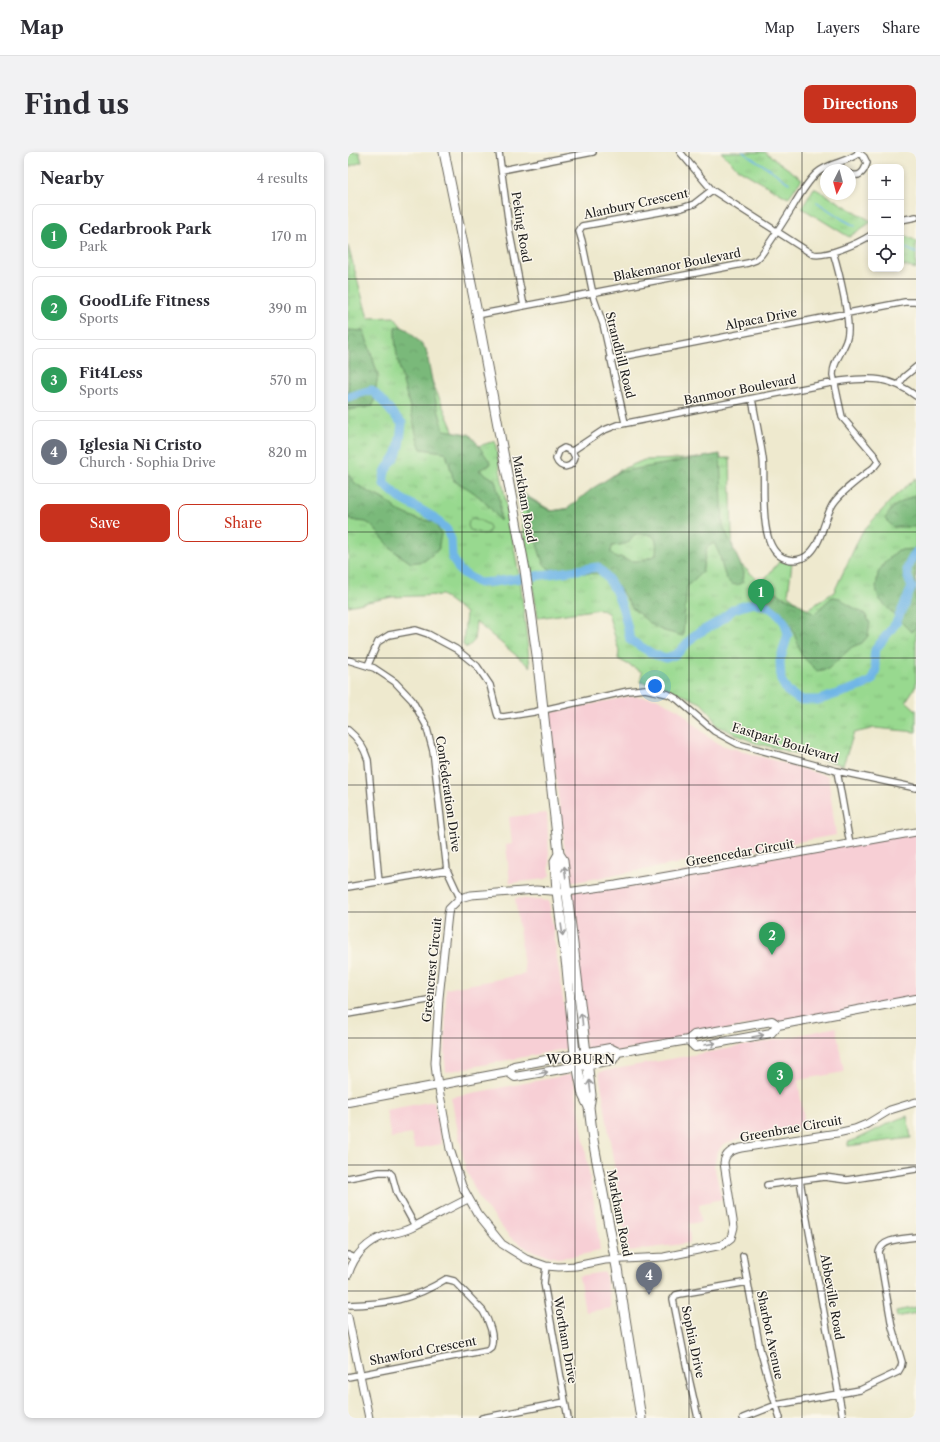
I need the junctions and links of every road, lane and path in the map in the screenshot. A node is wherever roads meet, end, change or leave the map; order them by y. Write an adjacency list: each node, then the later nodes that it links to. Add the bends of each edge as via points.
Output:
1 (444, 152): 20 (main road, Markham Road)
2 (499, 152): 7 (street, Peking Road)
3 (593, 152): 7 (street)
4 (680, 152): 10 (street)
5 (859, 153): 6 (street, Blakemanor Boulevard); 9 (street, Blakemanor Boulevard, via 867,163 865,170)
6 (835, 164)
7 (502, 170): 18 (street, Peking Road, via 510,234)
8 (820, 171): 13 (street, Blakemanor Boulevard, via 804,188)
9 (856, 175)
10 (712, 190): 13 (street); 16 (street, Alanbury Crescent, via 694,204 682,208 582,226 579,231)
11 (916, 217): 12 (street)
12 (904, 219)
13 (777, 231): 15 (street, via 812,254 818,256); 16 (street, Blakemanor Boulevard, via 762,255 748,263)
14 (869, 236): 15 (street)
15 (833, 252): 19 (street)
16 (592, 293): 18 (street, Blakemanor Boulevard); 21 (street, Strandhill Road, via 603,324)
17 (916, 302): 19 (street, Alpaca Drive)
18 (524, 306): 20 (street, Blakemanor Boulevard)
19 (846, 313): 21 (street, Alpaca Drive); 23 (street, via 849,331 833,368)
20 (477, 315): 31 (main road, Markham Road, via 525,570)
21 (610, 359): 27 (street, Strandhill Road)
22 (916, 367): 24 (street)
23 (835, 383): 24 (street, Banmoor Boulevard, via 873,379); 26 (street, Banmoor Boulevard); 26 (street, via 842,417 878,462 833,504 815,546 810,553 798,559 781,558 769,543 765,524 763,460)
24 (899, 384): 25 (street, Banmoor Boulevard)
25 (916, 396)
26 (752, 399): 27 (street, Banmoor Boulevard)
27 (625, 423): 28 (street, Banmoor Boulevard, via 602,430)
28 (572, 451)
29 (348, 660): 30 (street, Confederation Drive)
30 (368, 666): 31 (street, Eastpark Boulevard, via 378,642 389,635 422,632 456,649 477,666 490,686 498,716); 38 (street, Confederation Drive, via 382,673 402,689 412,700 426,725 433,751)
31 (543, 710): 33 (street, Eastpark Boulevard, via 645,689 668,694 677,699 714,731 738,744); 37 (main road, Markham Road)
32 (348, 730): 39 (street, via 360,742 368,760)
33 (837, 771): 34 (street, Eastpark Boulevard); 36 (street)
34 (916, 788)
35 (916, 832): 36 (street, Greencedar Circuit)
36 (850, 844): 42 (street, Greencedar Circuit, via 656,879)
37 (559, 854): 41 (main road, Markham Road, via 555,861); 42 (main road, Markham Road, one-way to 37, via 564,860)
38 (447, 870): 39 (street); 43 (street, Confederation Drive)
39 (379, 882): 40 (street)
40 (348, 887)
41 (557, 891): 42 (street); 43 (street, via 487,893); 51 (main road, Markham Road, one-way to 51)
42 (567, 892): 50 (main road, Markham Road, one-way to 42)
43 (460, 898): 44 (street, Greencrest Circuit, via 448,914)
44 (439, 998): 46 (street); 55 (street, Greencrest Circuit, via 435,1063)
45 (916, 1000): 47 (main road)
46 (348, 1014)
47 (778, 1025): 48 (main road, via 772,1021 694,1034); 48 (main road, one-way to 47, via 696,1047 771,1033)
48 (688, 1040): 49 (main road)
49 (618, 1052): 50 (main road, via 610,1048); 52 (main road, via 613,1060)
50 (586, 1053): 51 (main road); 52 (main road, Markham Road)
51 (575, 1054): 53 (main road, Markham Road); 54 (main road, via 514,1066)
52 (588, 1065): 53 (main road); 58 (main road, Markham Road, one-way to 52, via 591,1095)
53 (578, 1066): 54 (main road, one-way to 53, via 515,1077); 58 (main road, Markham Road, via 583,1095)
54 (508, 1072): 55 (main road)
55 (438, 1085): 56 (main road); 63 (street, Greencrest Circuit, via 454,1165)
56 (348, 1102)
57 (916, 1102): 69 (street, Greenbrae Circuit, via 890,1110 855,1129 731,1151 724,1163 734,1222 734,1231 729,1240 722,1245 687,1253)
58 (589, 1107): 69 (main road, Markham Road)
59 (916, 1169): 61 (street, via 847,1180 824,1177)
60 (348, 1178): 64 (street, via 389,1172)
61 (800, 1180): 62 (street); 77 (street, Abbeville Road)
62 (767, 1185)
63 (468, 1199): 64 (street); 70 (street, Greencrest Circuit, via 502,1244 526,1259)
64 (415, 1226): 68 (street, via 375,1240)
65 (916, 1236): 77 (street, via 886,1242 879,1252 901,1367 897,1373 864,1388)
66 (348, 1255): 68 (street)
67 (743, 1256): 72 (street, Sharbot Avenue)
68 (355, 1258): 71 (street)
69 (615, 1260): 70 (street, Greencrest Circuit, via 576,1266); 83 (main road, Markham Road)
70 (546, 1266): 78 (street, Wortham Drive, via 544,1283)
71 (348, 1275)
72 (748, 1282): 79 (street, Sharbot Avenue, via 760,1349); 84 (street, Sophia Drive, via 684,1293 676,1295 673,1299)
73 (348, 1304): 75 (street, Shawford Crescent, via 371,1305 400,1300 446,1280 454,1281 483,1311 493,1342 487,1350)
74 (348, 1317): 75 (street)
75 (359, 1375): 76 (street); 80 (street)
76 (348, 1377)
77 (838, 1394): 79 (street); 87 (street, Abbeville Road)
78 (565, 1402): 81 (street); 82 (street, Wortham Drive)
79 (776, 1405): 85 (street); 86 (street, Sharbot Avenue)
80 (369, 1418)
81 (482, 1418)
82 (568, 1418)
83 (641, 1418)
84 (698, 1418)
85 (743, 1418)
86 (780, 1418)
87 (843, 1418)

